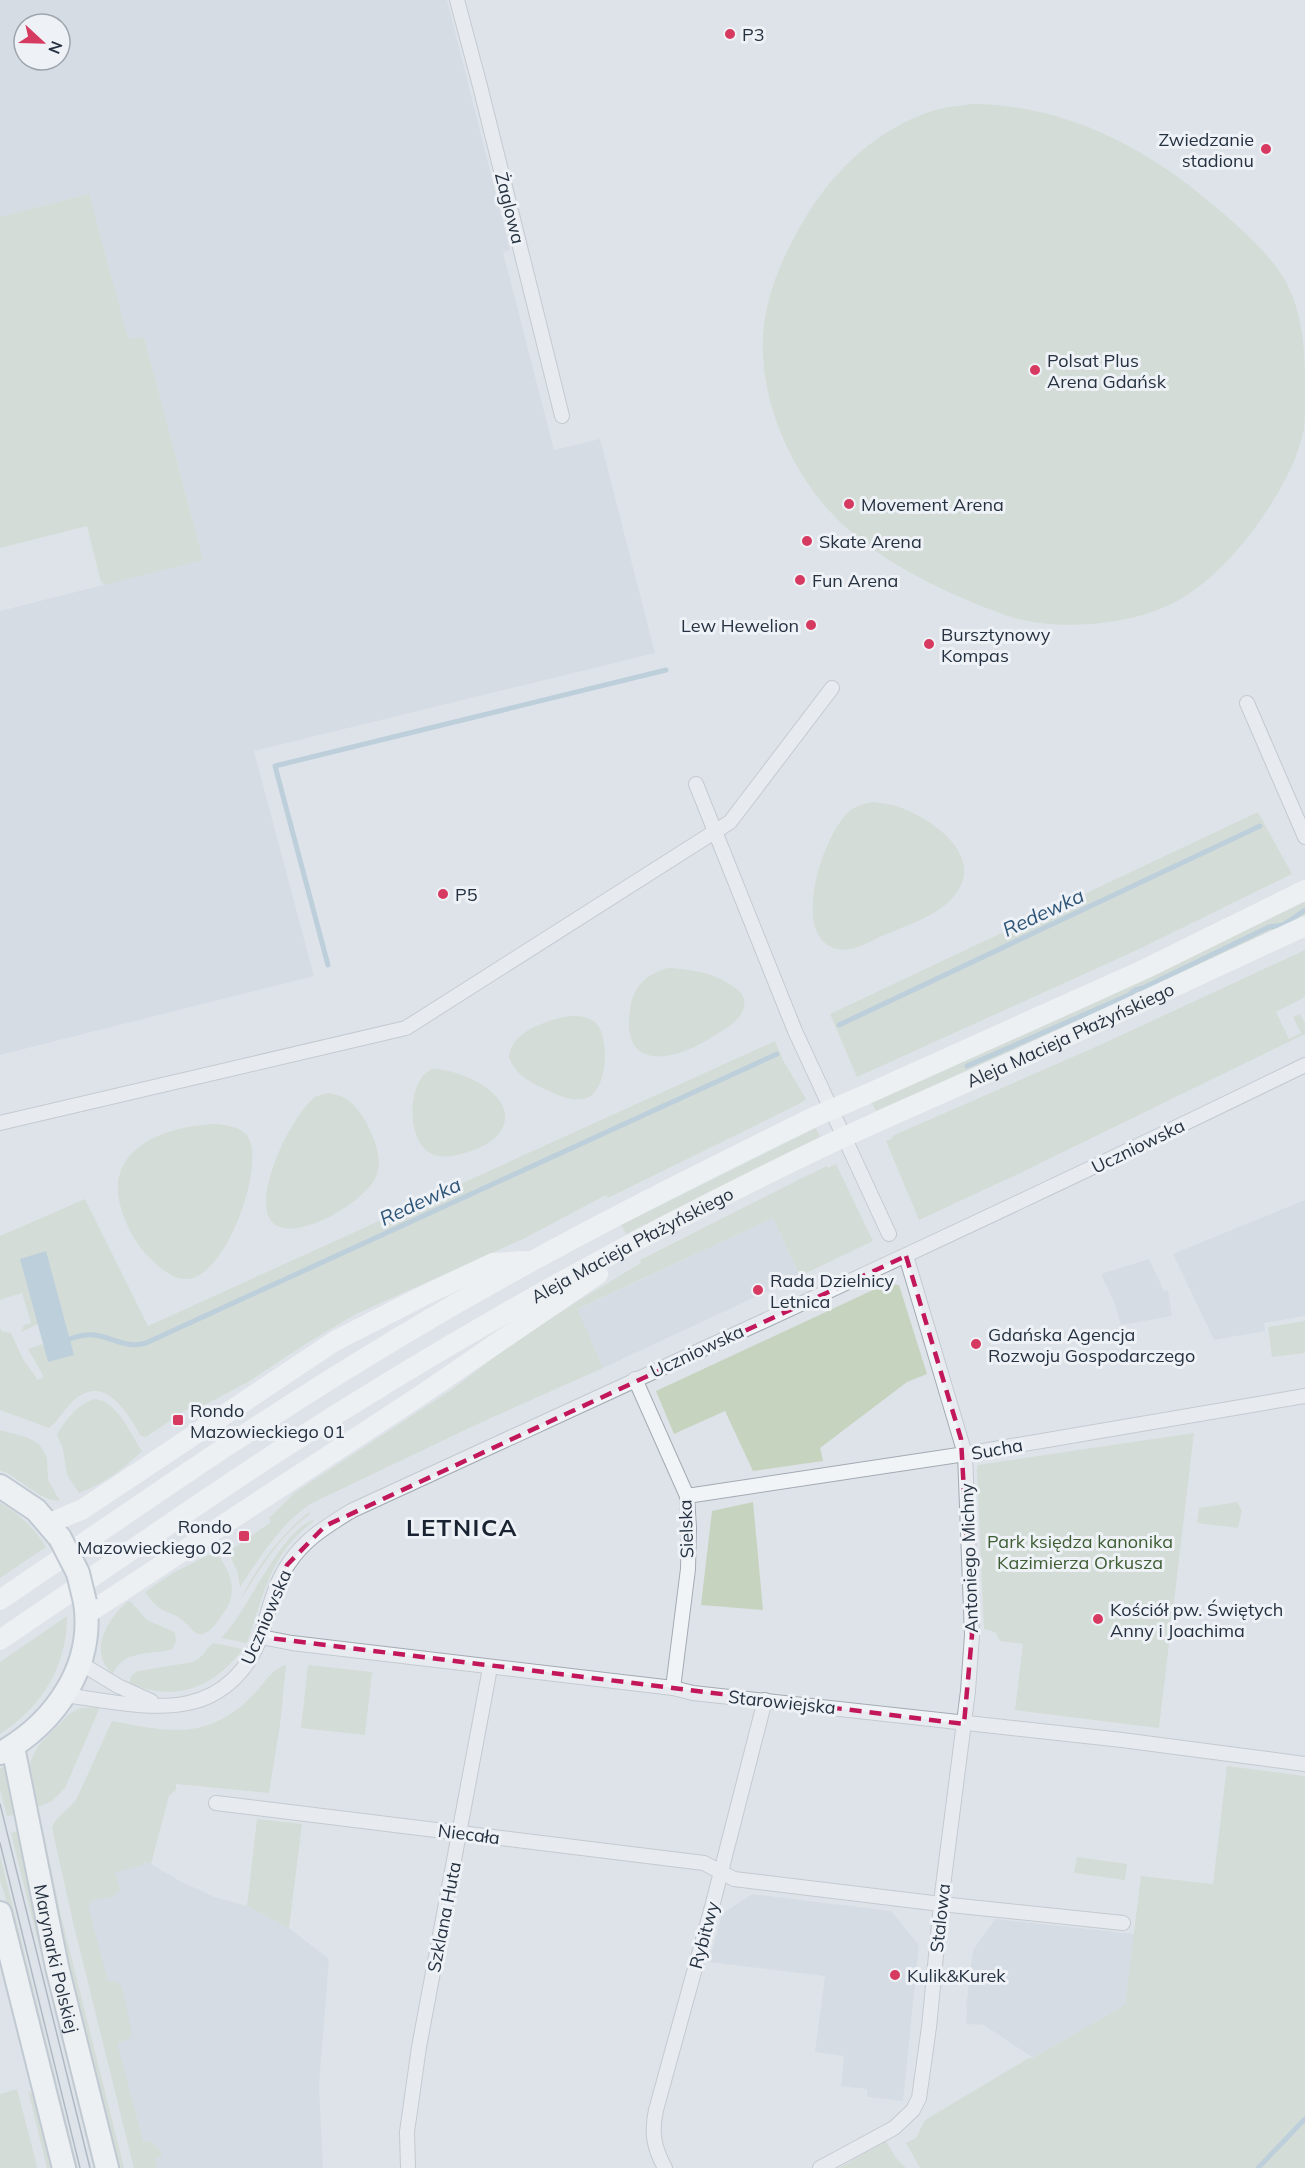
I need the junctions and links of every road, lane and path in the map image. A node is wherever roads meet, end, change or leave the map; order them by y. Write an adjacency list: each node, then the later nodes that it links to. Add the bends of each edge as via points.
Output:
1 (457, 0): 2 (street, Żaglowa)
2 (561, 416)
3 (832, 688): 6 (street, via 730,822)
4 (1247, 703): 7 (street)
5 (696, 784): 6 (street)
6 (716, 830): 11 (street, via 406,1028); 13 (street, via 795,1031)
7 (1305, 837)
8 (1303, 891): 15 (main road, Aleja Macieja Płażyńskiego, bridge, via 1145,969 814,1117)
9 (1305, 926): 12 (main road, Aleja Macieja Płażyńskiego, bridge, via 827,1145)
10 (1305, 1065): 14 (street, Uczniowska)
11 (0, 1123)
12 (663, 1227): 23 (main road, via 421,1395); 25 (main road, Aleja Macieja Płażyńskiego, via 489,1322 361,1399)
13 (889, 1234)
14 (906, 1256): 16 (street, Uczniowska); 18 (street, Antoniego Michny)
15 (530, 1261): 21 (main road, via 493,1263 360,1327); 22 (main road, Aleja Macieja Płażyńskiego, via 355,1364)
16 (635, 1379): 20 (street, Sielska); 24 (street, Uczniowska, via 351,1511 325,1527 304,1543 288,1565 274,1592)
17 (1305, 1396): 18 (street, Sucha)
18 (965, 1454): 20 (street, Sucha); 32 (street, Antoniego Michny, via 972,1635)
19 (0, 1486): 21 (main road, via 22,1499)
20 (687, 1496): 28 (street, Sielska, via 688,1569)
21 (55, 1531): 23 (main road, bridge, via 78,1573)
22 (0, 1600)
23 (86, 1608): 26 (main road)
24 (261, 1637): 27 (street, Starowiejska); 31 (street, Uczniowska, via 242,1671 228,1684 210,1696 188,1703)
25 (0, 1640)
26 (80, 1663): 29 (main road); 31 (street, Uczniowska)
27 (490, 1668): 28 (street, Starowiejska); 36 (street, Szklana Huta)
28 (673, 1688): 30 (street, Starowiejska)
29 (65, 1695): 31 (street, Uczniowska); 33 (main road, via 42,1724)
30 (765, 1700): 32 (street, Starowiejska); 37 (street, Rybitwy)
31 (161, 1705)
32 (964, 1724): 34 (street, Starowiejska); 38 (street, Stalowa)
33 (7, 1750): 42 (main road, Marynarki Polskiej)
34 (1305, 1764)
35 (216, 1803): 36 (street, Niecała)
36 (459, 1832): 37 (street, Niecała, via 704,1863); 43 (street, Szklana Huta, via 406,2132)
37 (721, 1872): 38 (street, Niecała, via 734,1879); 44 (street, Rybitwy, via 653,2123 653,2140)
38 (941, 1904): 40 (street, Niecała); 45 (street, Stalowa, via 926,2050 914,2110 894,2128)
39 (0, 1914): 41 (main road)
40 (1123, 1923)
41 (64, 2168)
42 (106, 2168)
43 (408, 2168)
44 (665, 2168)
45 (820, 2168)

